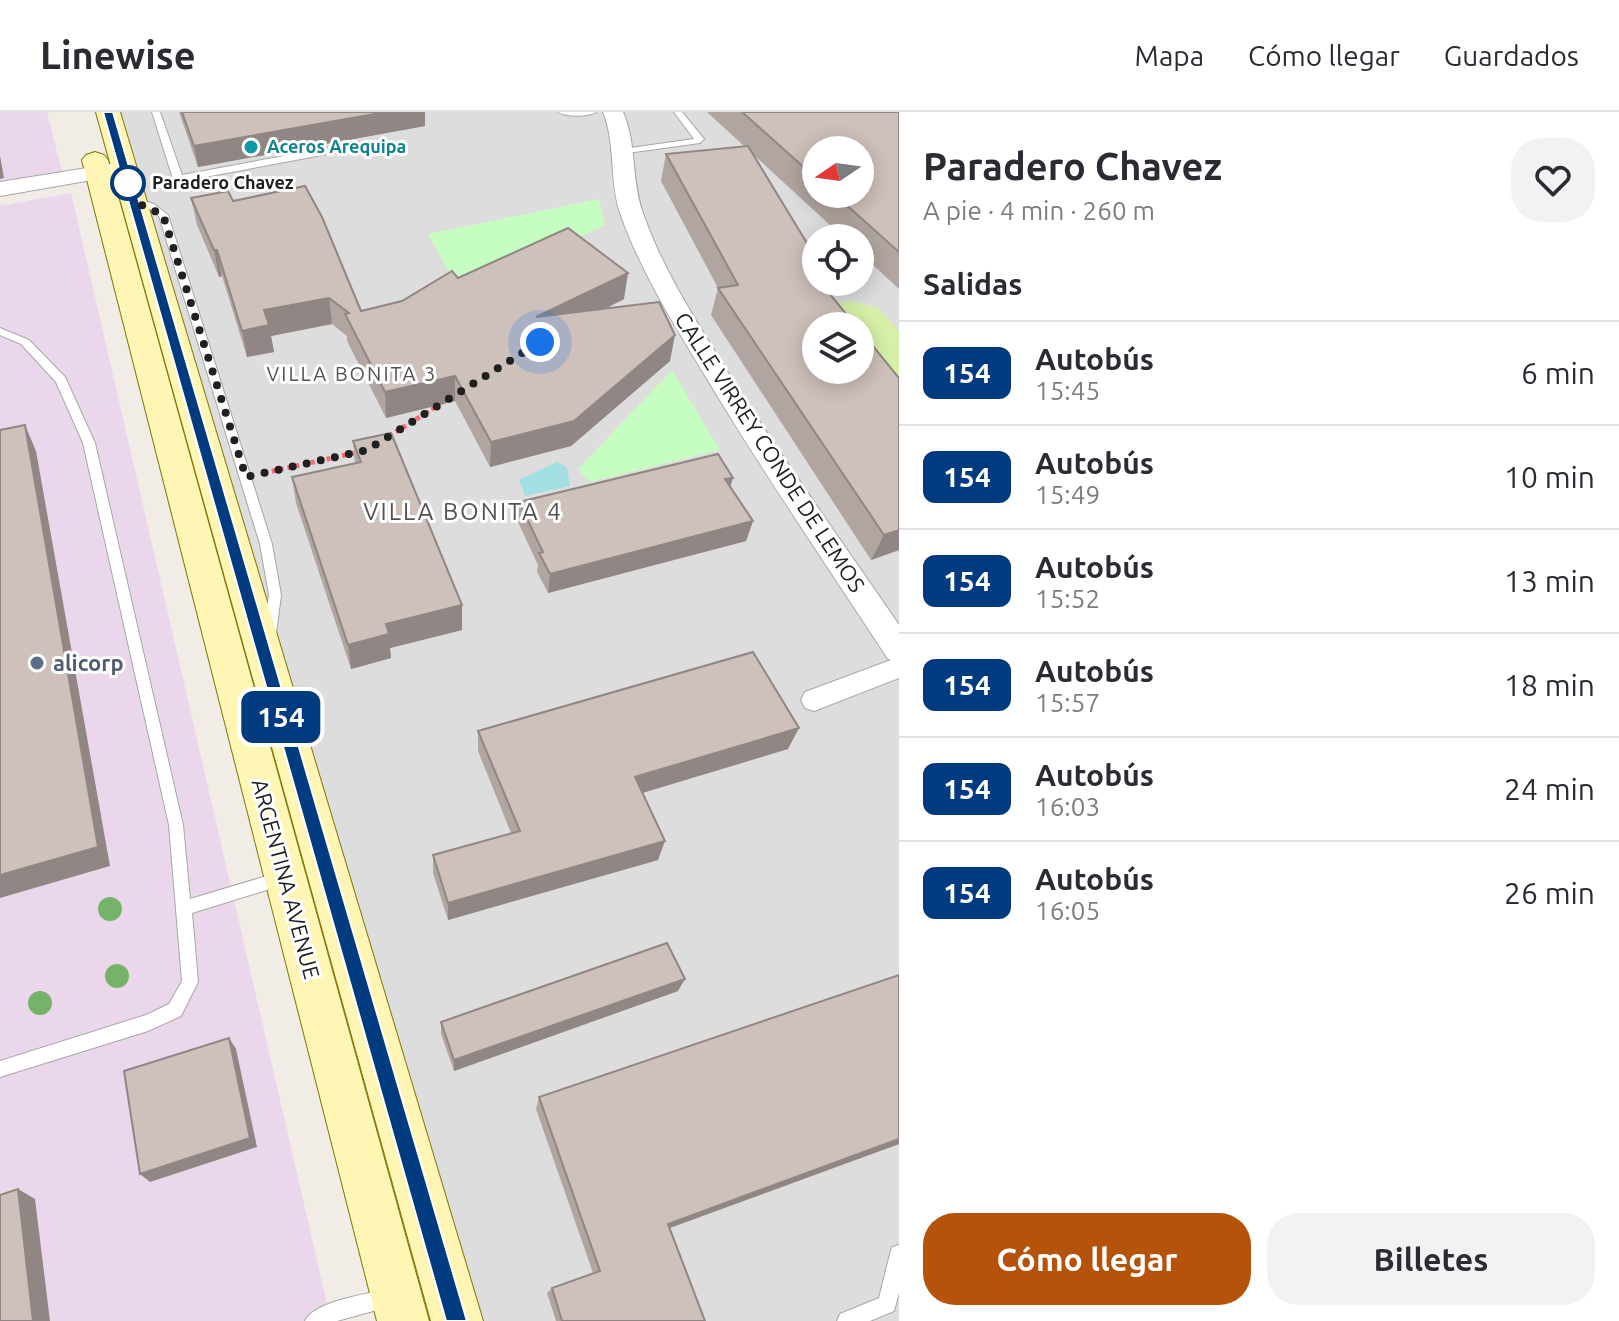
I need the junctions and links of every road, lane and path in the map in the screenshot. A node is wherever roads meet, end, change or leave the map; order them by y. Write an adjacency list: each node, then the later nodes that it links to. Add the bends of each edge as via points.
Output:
1 (108, 112): 10 (main road, ARGENTINA AVENUE)
2 (156, 112): 8 (lane, via 178,179)
3 (562, 112): 4 (lane)
4 (592, 112)
5 (613, 112): 9 (street, CALLE VIRREY CONDE DE LEMOS)
6 (678, 113): 9 (lane, via 697,141)
7 (89, 133): 10 (main road, ARGENTINA AVENUE)
8 (365, 144)
9 (623, 152): 18 (street, CALLE VIRREY CONDE DE LEMOS, via 631,212 677,310)
10 (119, 180): 11 (street); 12 (main road, ARGENTINA AVENUE); 22 (main road, ARGENTINA AVENUE)
11 (0, 189)
12 (179, 308): 17 (lane); 19 (main road, ARGENTINA AVENUE)
13 (0, 331): 23 (lane, via 25,342 61,380 89,443 176,825)
14 (447, 400): 15 (path)
15 (381, 442)
16 (367, 450): 17 (path)
17 (246, 477): 19 (lane, via 275,595)
18 (899, 650)
19 (265, 662): 22 (main road, ARGENTINA AVENUE)
20 (899, 667): 21 (street)
21 (814, 700)
22 (305, 872): 23 (lane); 26 (main road, ARGENTINA AVENUE); 28 (main road, ARGENTINA AVENUE)
23 (184, 908): 24 (lane, via 190,982 175,1010)
24 (0, 1069)
25 (899, 1254): 29 (lane, via 887,1304)
26 (399, 1308): 27 (lane, via 324,1315)
27 (315, 1321)
28 (457, 1321)
29 (847, 1321)

